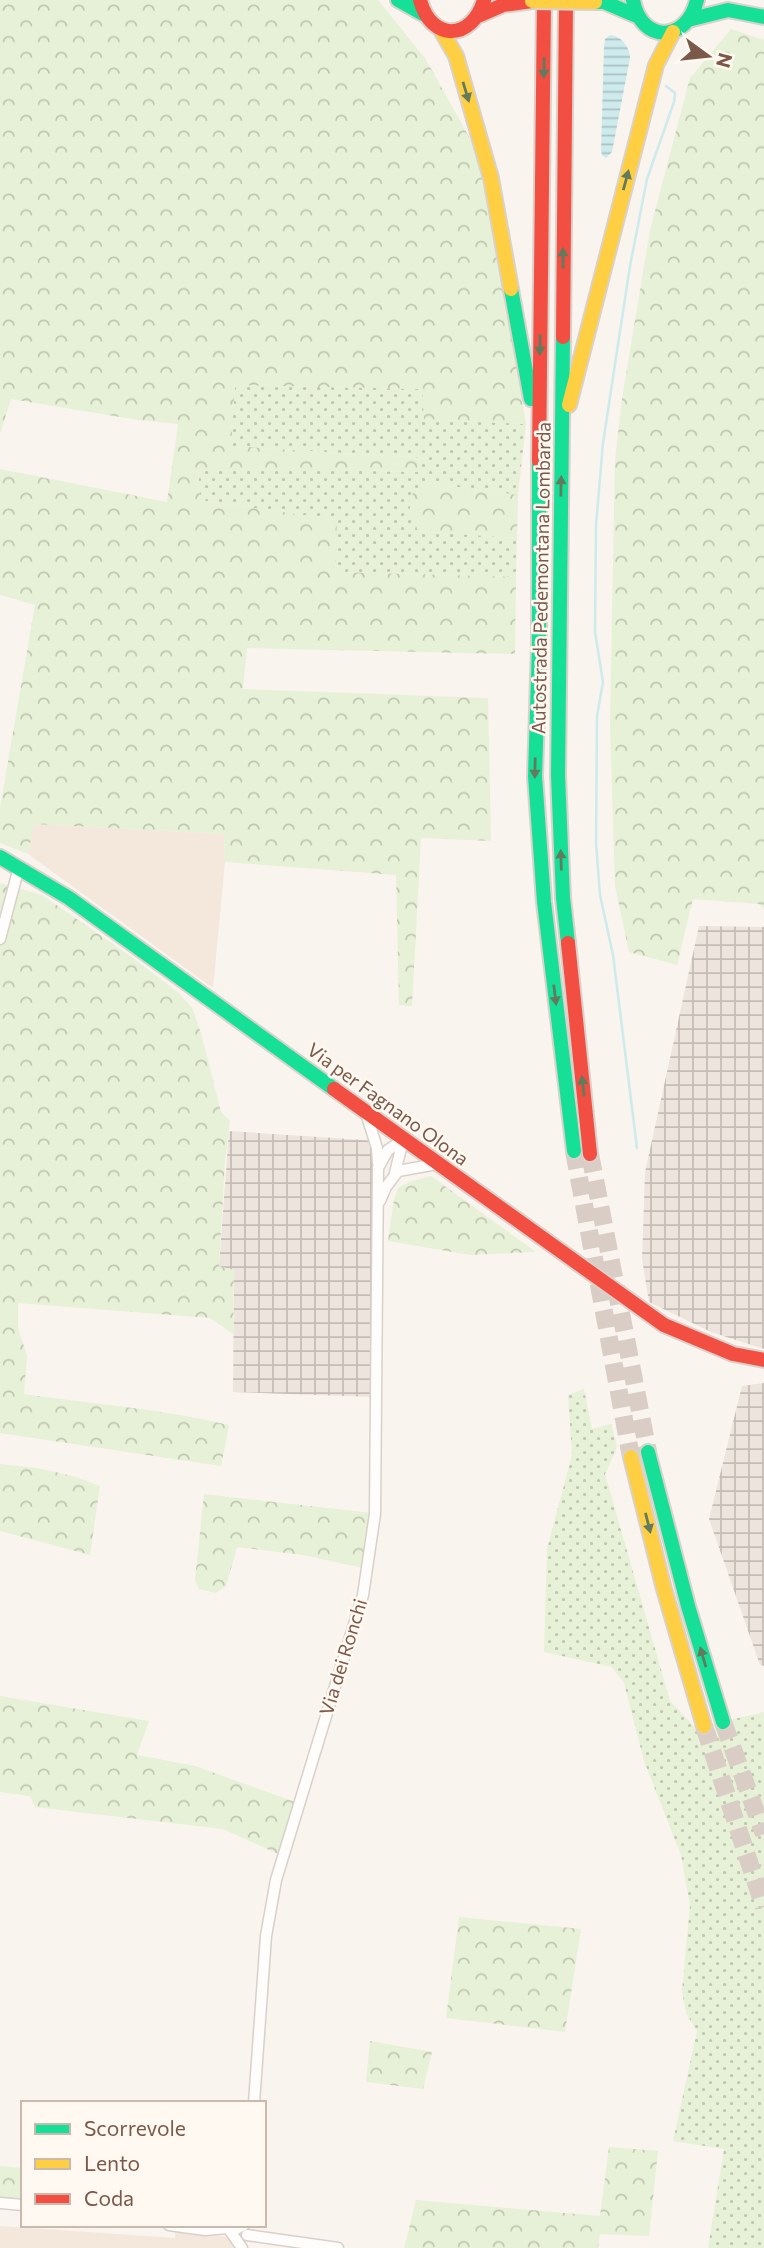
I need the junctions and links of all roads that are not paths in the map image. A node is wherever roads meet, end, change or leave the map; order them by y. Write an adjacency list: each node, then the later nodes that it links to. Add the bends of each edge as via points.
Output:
1 (398, 0): 10 (main road)
2 (484, 0): 12 (main road)
3 (566, 0): 18 (main road, Autostrada Pedemontana Lombarda, one-way to 3)
4 (634, 0): 13 (main road)
5 (696, 0): 15 (main road)
6 (722, 0): 11 (main road)
7 (514, 1): 8 (main road); 12 (main road)
8 (538, 1): 9 (main road, bridge); 19 (main road, Autostrada Pedemontana Lombarda, one-way to 19)
9 (603, 1): 13 (main road)
10 (422, 7): 16 (main road, via 432,25)
11 (745, 11): 14 (main road); 15 (main road, via 712,10)
12 (480, 15): 16 (main road, via 460,30)
13 (637, 16): 17 (main road, via 648,29)
14 (764, 17)
15 (692, 19): 17 (main road)
16 (441, 30): 19 (main road, one-way to 19, via 456,56 491,178)
17 (673, 32): 18 (main road, one-way to 17, via 656,65)
18 (562, 436): 26 (main road, Autostrada Pedemontana Lombarda, one-way to 18, via 563,898 559,802)
19 (538, 440): 25 (main road, Autostrada Pedemontana Lombarda, one-way to 25, via 540,645 535,776 544,902)
20 (0, 857): 21 (main road, Via per Fagnano Olona)
21 (19, 867): 22 (street); 23 (main road, Via per Fagnano Olona)
22 (0, 939)
23 (366, 1112): 24 (main road, Via per Fagnano Olona); 28 (street, Via dei Ronchi)
24 (403, 1140): 27 (main road, Via per Fagnano Olona); 28 (street, via 388,1150); 29 (street)
25 (575, 1151)
26 (590, 1154)
27 (437, 1164): 29 (street, via 405,1168); 31 (main road, Via per Fagnano Olona, via 664,1325 733,1354)
28 (378, 1168): 30 (street, Via dei Ronchi)
29 (395, 1174): 30 (street)
30 (379, 1204): 36 (street, Via dei Ronchi, via 375,1514 363,1595 276,1880 266,1936)
31 (764, 1360)
32 (648, 1452): 34 (main road, one-way to 32)
33 (631, 1457): 35 (main road, one-way to 35)
34 (723, 1722)
35 (704, 1726)
36 (254, 2101)
37 (0, 2203): 38 (street)
38 (21, 2205)
39 (198, 2227): 40 (street)
40 (226, 2227): 41 (street); 42 (street)
41 (246, 2228): 42 (street); 43 (street)
42 (244, 2248)
43 (338, 2248)

